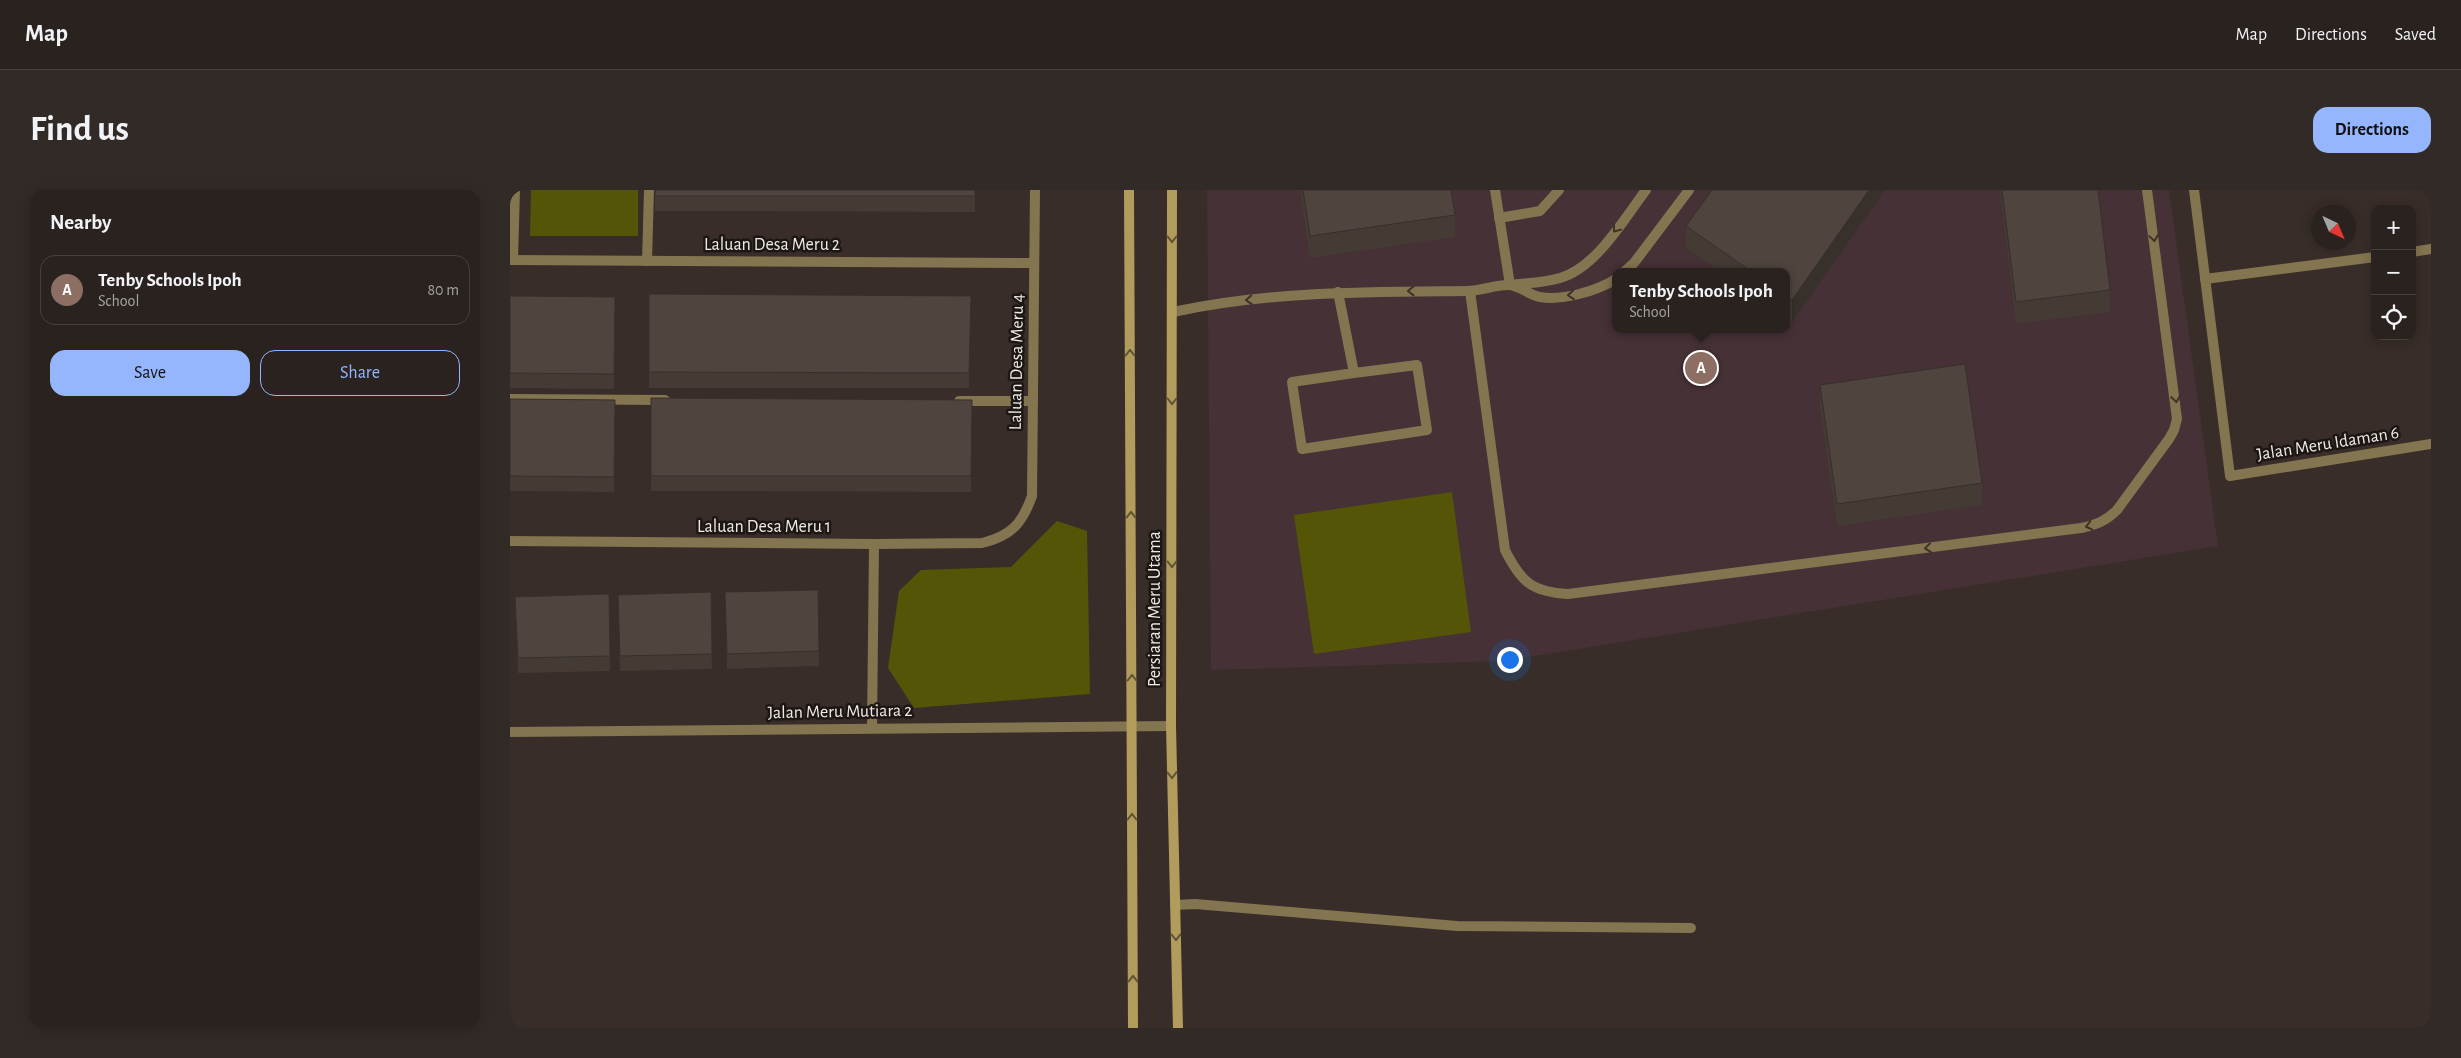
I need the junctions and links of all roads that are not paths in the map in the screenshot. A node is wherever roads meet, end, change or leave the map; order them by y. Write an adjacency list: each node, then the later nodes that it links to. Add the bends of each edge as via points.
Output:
1 (515, 190): 16 (street)
2 (649, 190): 17 (street)
3 (1035, 190): 18 (street, Laluan Desa Meru 4)
4 (1129, 190): 35 (main road, Persiaran Meru Utama, one-way to 4)
5 (1172, 190): 25 (main road, Persiaran Meru Utama, one-way to 25)
6 (1495, 190): 12 (street)
7 (1558, 190): 12 (street, via 1540,212)
8 (1646, 190): 22 (street, one-way to 22, via 1584,266 1559,279)
9 (1689, 190): 19 (street)
10 (2147, 190): 23 (street, one-way to 23, via 2177,418 2169,439 2117,510 2108,519 2081,528 1568,594 1547,592 1528,584 1515,570 1505,550)
11 (2194, 190): 20 (street)
12 (1499, 218): 22 (street)
13 (2431, 249): 14 (street)
14 (2416, 251)
15 (2371, 258): 20 (street)
16 (512, 260): 17 (street, Laluan Desa Meru 2)
17 (648, 261): 18 (street, Laluan Desa Meru 2)
18 (1034, 263): 30 (street, Laluan Desa Meru 4)
19 (1628, 268)
20 (2205, 279): 31 (street, Jalan Meru Idaman 6, via 2230,476)
21 (1612, 282): 22 (street, one-way to 22, via 1600,289 1580,294 1540,297)
22 (1510, 285): 23 (street)
23 (1470, 291): 24 (street, one-way to 24)
24 (1338, 292): 25 (street, one-way to 25, via 1215,302); 26 (street)
25 (1173, 312): 36 (main road, Persiaran Meru Utama, one-way to 36)
26 (1354, 373): 26 (street, via 1292,382 1302,449 1427,430 1417,365)
27 (510, 399): 28 (street)
28 (678, 400)
29 (944, 401): 30 (street)
30 (1033, 402): 32 (street, Laluan Desa Meru 4, via 1032,496 1026,514)
31 (2431, 444)
32 (1014, 529): 34 (street, Laluan Desa Meru 1, via 998,539 982,543)
33 (510, 541): 34 (street, Laluan Desa Meru 1)
34 (874, 544): 37 (street)
35 (1132, 726): 36 (street, Jalan Meru Mutiara 2); 37 (street, Jalan Meru Mutiara 2); 41 (main road, Persiaran Meru Utama, one-way to 35)
36 (1171, 726): 39 (main road, Persiaran Meru Utama, one-way to 39)
37 (872, 728): 38 (street, Jalan Meru Mutiara 2)
38 (510, 732)
39 (1175, 905): 40 (street, via 1457,926); 42 (main road, Persiaran Meru Utama, one-way to 42)
40 (1690, 928)
41 (1133, 1028)
42 (1178, 1028)

